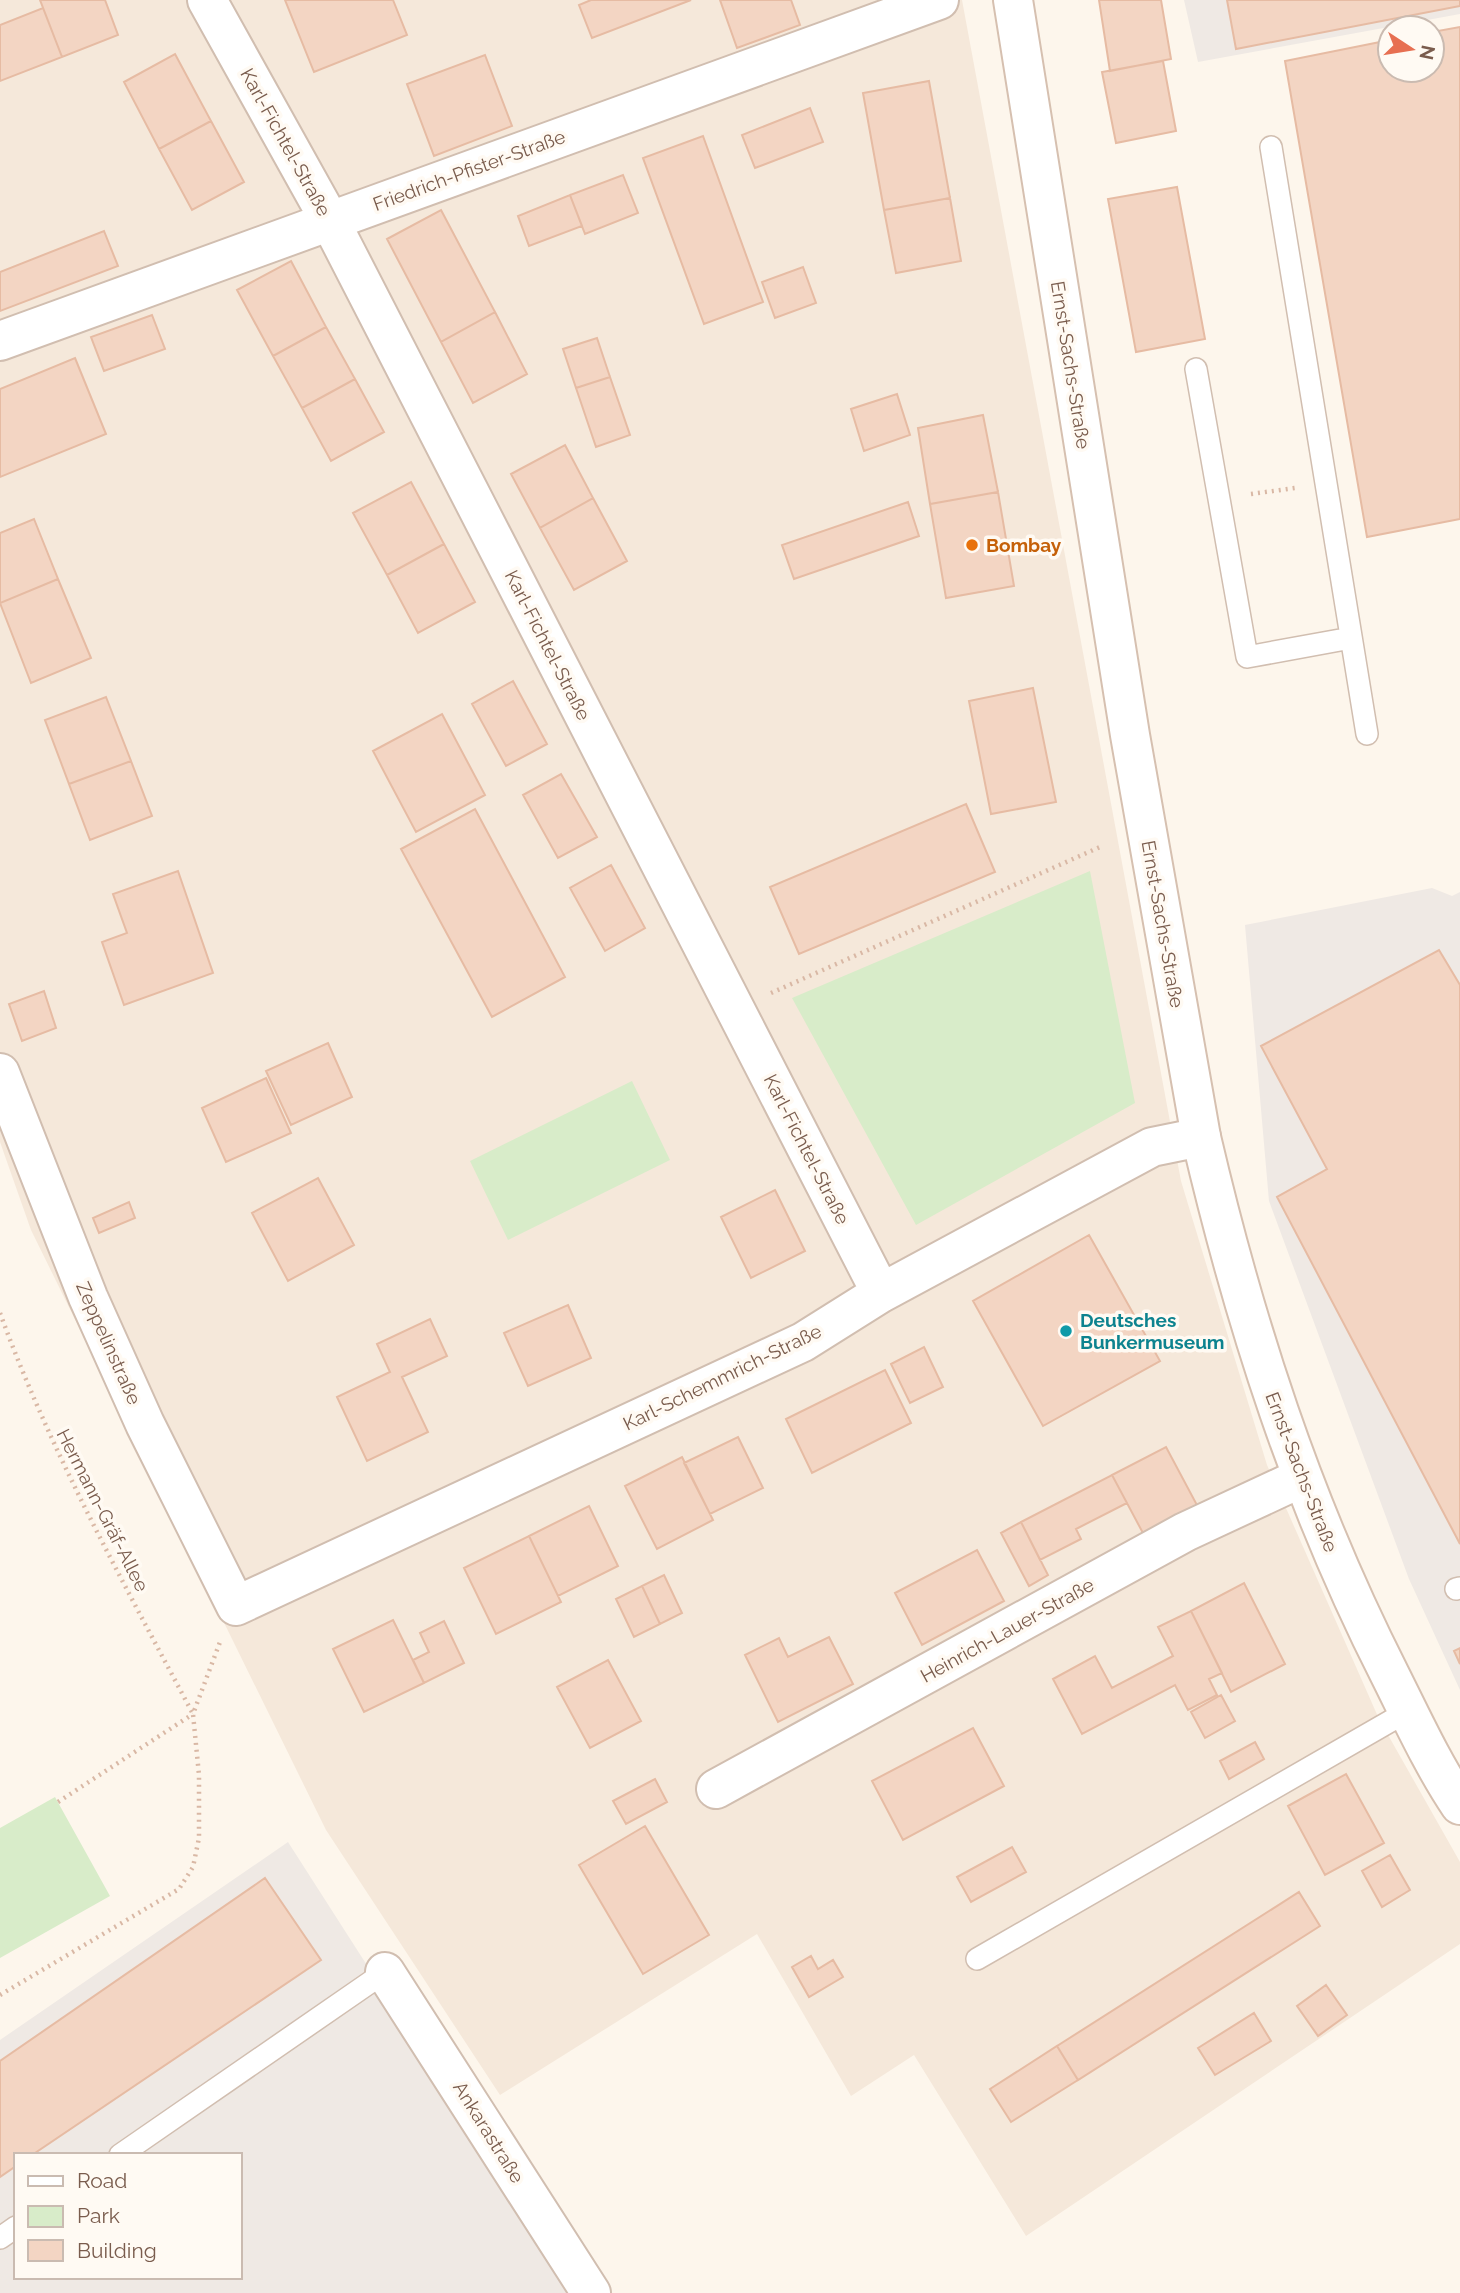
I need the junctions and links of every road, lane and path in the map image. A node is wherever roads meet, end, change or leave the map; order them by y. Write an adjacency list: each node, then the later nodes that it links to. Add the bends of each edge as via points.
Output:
1 (207, 0): 5 (street, Karl-Fichtel-Straße)
2 (939, 0): 5 (street, Friedrich-Pfister-Straße)
3 (1013, 0): 15 (street, Ernst-Sachs-Straße, via 1130,735)
4 (1271, 148): 8 (lane)
5 (330, 221): 6 (street, Friedrich-Pfister-Straße); 13 (street, Karl-Fichtel-Straße)
6 (0, 341)
7 (1196, 369): 9 (lane)
8 (1326, 484): 9 (path); 10 (lane)
9 (1219, 498): 10 (lane, via 1247,657)
10 (1351, 638): 11 (lane)
11 (1367, 734)
12 (1100, 847): 13 (path)
13 (734, 1009): 16 (street, Karl-Fichtel-Straße)
14 (0, 1073): 19 (street, Zeppelinstraße, via 88,1297)
15 (1201, 1137): 16 (street, Karl-Schemmrich-Straße, via 1152,1147); 18 (street, Ernst-Sachs-Straße, via 1243,1304)
16 (881, 1293): 19 (street, Karl-Schemmrich-Straße, via 803,1342)
17 (0, 1313): 21 (path, Hermann-Gräf-Allee, via 23,1377 71,1482)
18 (1301, 1478): 20 (street, Ernst-Sachs-Straße, via 1366,1628); 22 (street, Heinrich-Lauer-Straße, via 1185,1532)
19 (236, 1606): 21 (path)
20 (1408, 1711): 24 (street, Ernst-Sachs-Straße); 25 (lane)
21 (193, 1714): 23 (path); 27 (path, via 200,1838 193,1867 179,1889)
22 (716, 1789)
23 (58, 1802)
24 (1460, 1805)
25 (977, 1959)
26 (385, 1972): 28 (lane); 29 (street, Ankarastraße)
27 (0, 1995)
28 (123, 2153)
29 (592, 2293)

